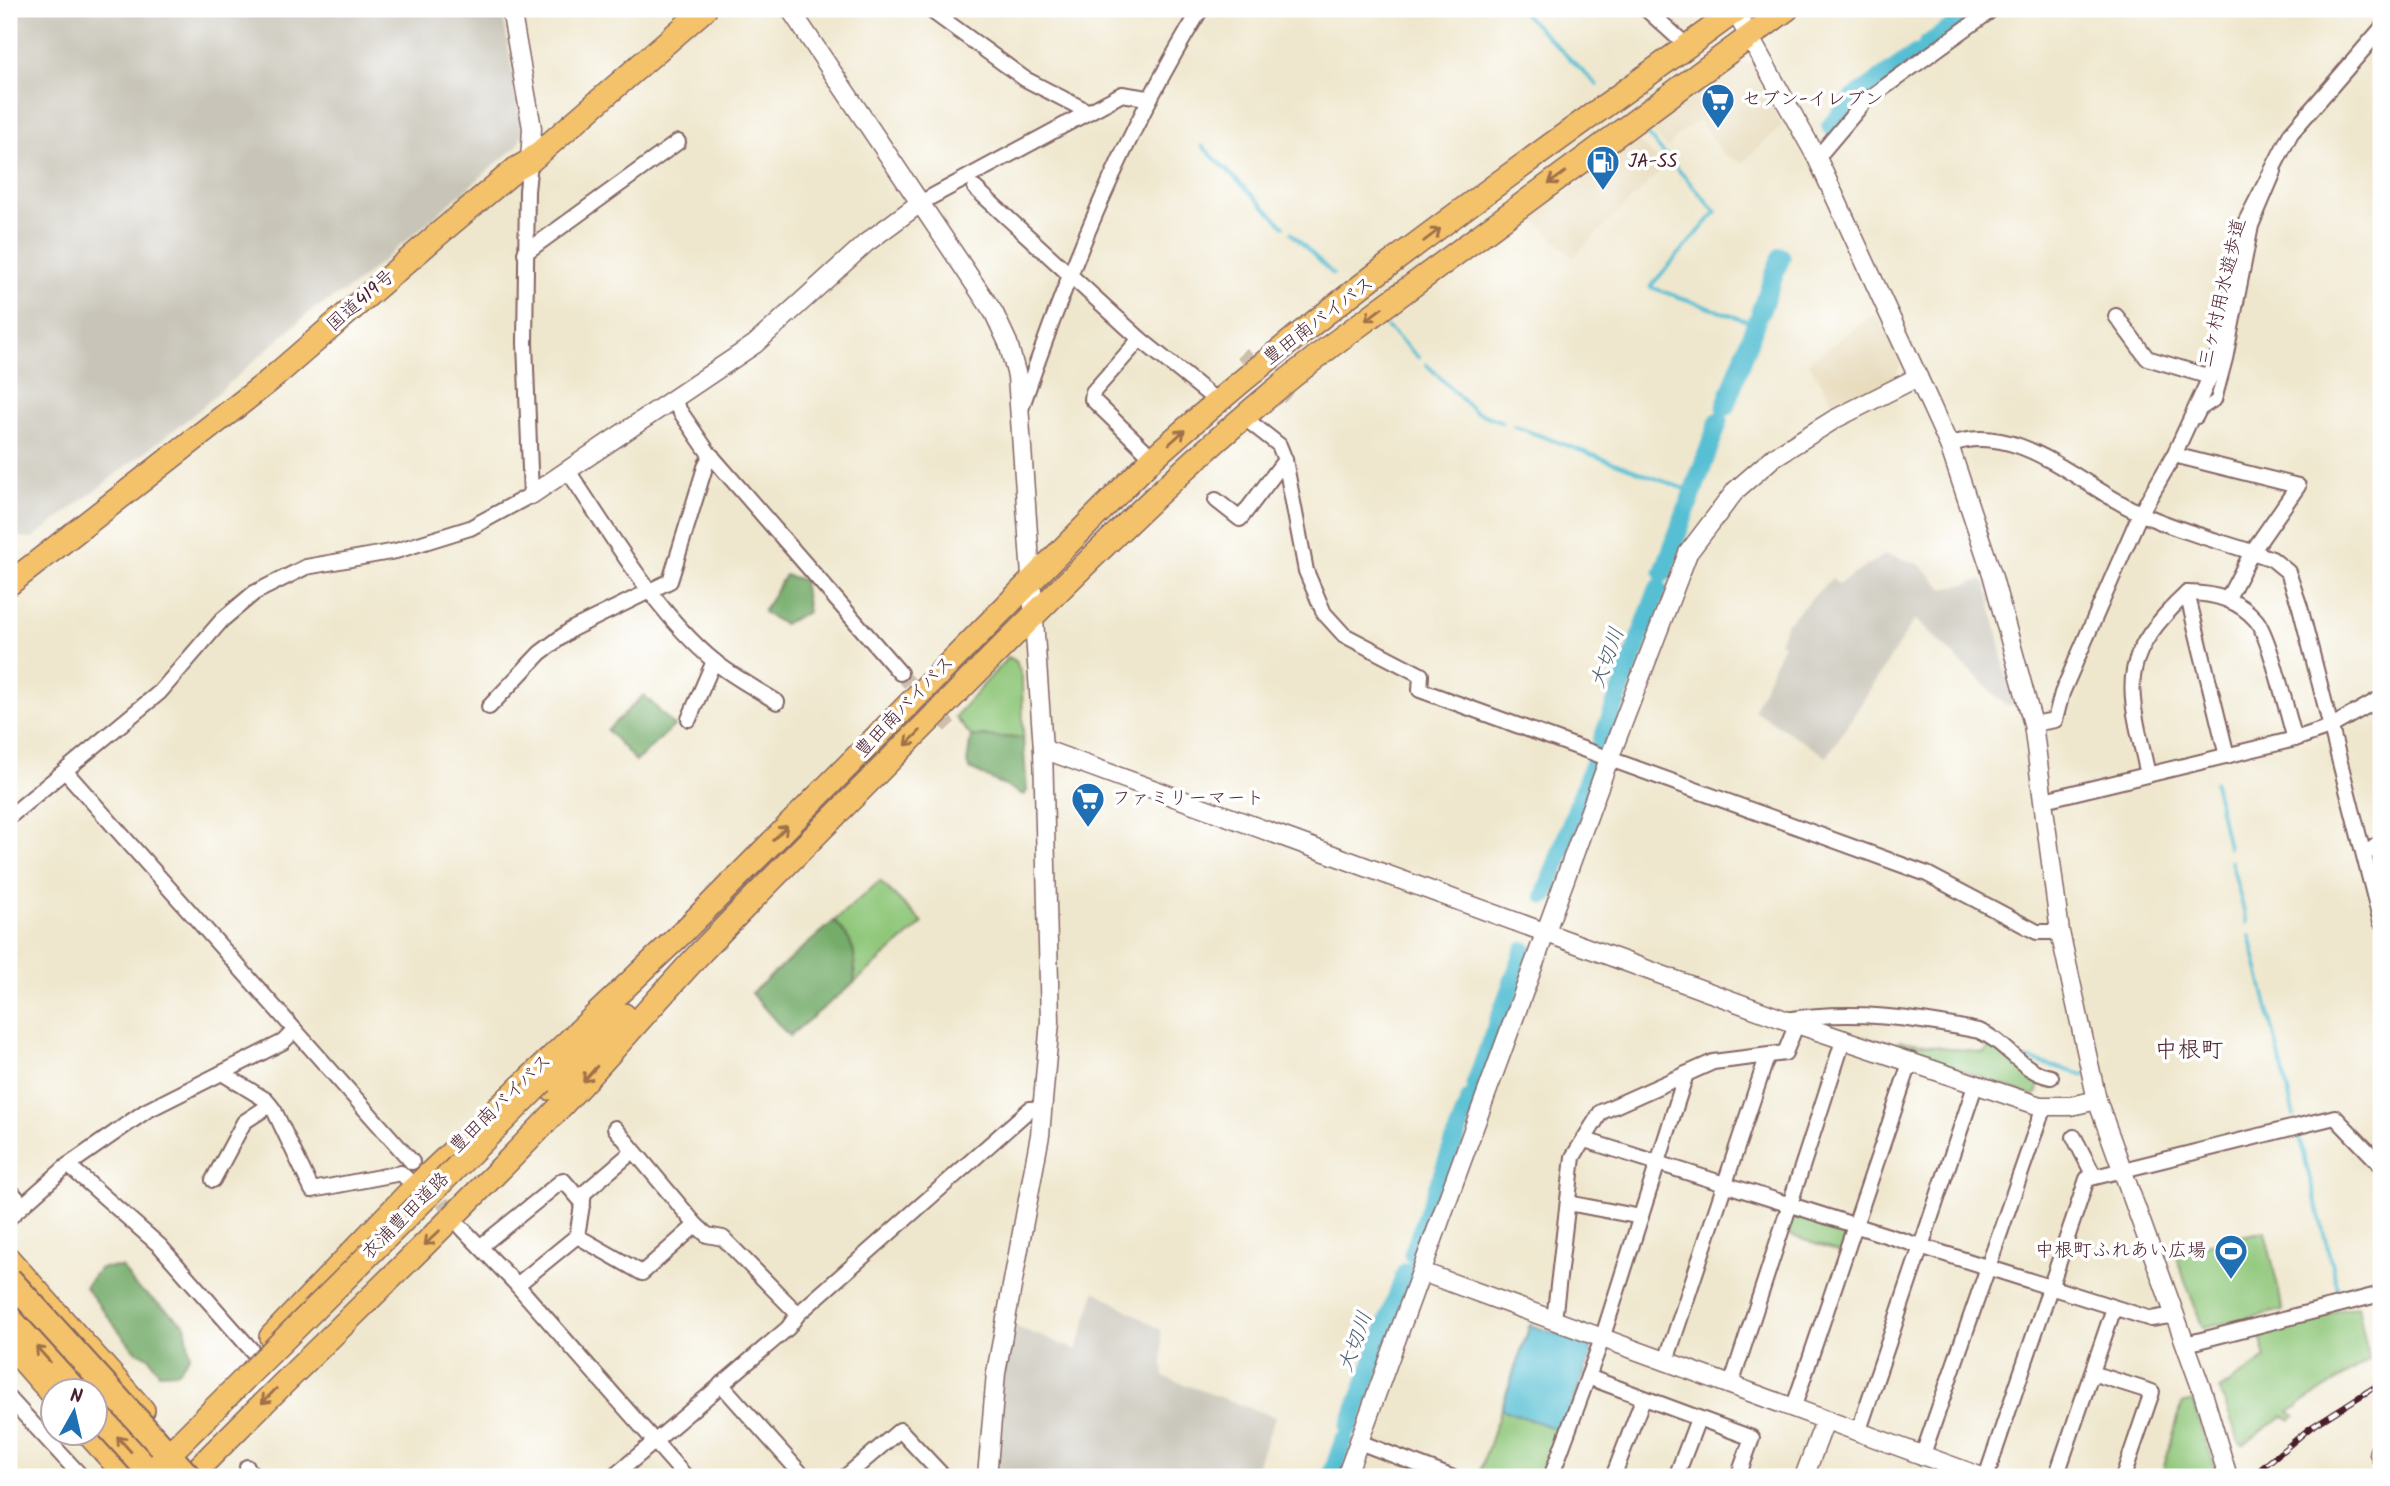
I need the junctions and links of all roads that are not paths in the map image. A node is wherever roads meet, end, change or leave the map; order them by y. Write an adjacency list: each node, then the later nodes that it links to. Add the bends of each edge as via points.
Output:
1 (512, 9): 19 (street, via 532,128)
2 (705, 9): 19 (highway, 国道419号)
3 (790, 9): 21 (street)
4 (929, 9): 15 (street, via 1025,79)
5 (1201, 9): 14 (street)
6 (1646, 9): 13 (street)
7 (1787, 9): 11 (highway, 豊田南バイパス)
8 (1993, 9): 18 (street, via 1865,101)
9 (1737, 10): 11 (street); 13 (highway, 豊田南バイパス)
10 (2381, 29): 27 (street, via 2291,133 2244,225 2221,345)
11 (1750, 35): 17 (highway, via 1730,34 1626,110); 18 (street); 31 (highway, 豊田南バイパス, one-way to 31)
12 (2381, 39): 33 (street, 三ヶ村用水遊歩道, via 2300,130 2277,171 2253,226 2216,400 2201,410)
13 (1687, 46): 17 (highway, 豊田南バイパス)
14 (1147, 98): 15 (street, via 1122,94); 23 (street)
15 (1087, 111): 21 (street)
16 (678, 142): 22 (street)
17 (1555, 144): 29 (highway, 豊田南バイパス, one-way to 17)
18 (1817, 158): 26 (street)
19 (530, 161): 22 (street); 44 (highway, 国道419号, via 269,380)
20 (975, 188): 23 (street)
21 (920, 203): 28 (street, via 866,243 755,344); 30 (street, via 998,322 1015,366)
22 (525, 253): 39 (street)
23 (1071, 274): 25 (street); 30 (street)
24 (2116, 316): 27 (street, via 2147,358)
25 (1140, 339): 29 (street); 36 (street, via 1093,392 1092,399)
26 (1918, 377): 32 (street); 61 (street, via 1804,437 1736,490 1688,553)
27 (2210, 377): 33 (street)
28 (673, 401): 34 (street); 38 (street)
29 (1217, 401): 36 (highway, 豊田南バイパス, one-way to 29)
30 (1021, 409): 43 (street)
31 (1242, 416): 35 (highway, 豊田南バイパス); 37 (street, via 1279,445)
32 (1949, 446): 41 (street, via 1968,438 2012,444); 55 (street, via 1993,574)
33 (2176, 455): 41 (street); 42 (street, via 2298,486)
34 (712, 456): 45 (street, via 670,581); 50 (street)
35 (1195, 457): 43 (highway, via 1135,494 1063,565); 48 (highway, 豊田南バイパス)
36 (1153, 458): 43 (highway, 豊田南バイパス)
37 (1285, 460): 40 (street, via 1240,519); 61 (street, via 1306,571 1334,627 1421,675 1420,690)
38 (568, 471): 39 (street); 45 (street)
39 (531, 495): 62 (street, via 470,528 396,551 306,567 254,593 222,620 160,692)
40 (1216, 500)
41 (2140, 514): 42 (street); 55 (street, via 2062,693 2055,720)
42 (2252, 552): 47 (street); 56 (street, via 2272,559 2288,572)
43 (1035, 570): 48 (street); 57 (highway, 豊田南バイパス)
44 (9, 584)
45 (652, 592): 49 (street); 53 (street, via 572,629 540,653)
46 (2187, 593): 47 (street); 60 (street); 63 (street, via 2143,644 2132,672 2130,691)
47 (2228, 598): 58 (street, via 2257,621)
48 (1033, 622): 57 (highway, via 1021,618 1008,625 935,697); 59 (street); 70 (highway, 豊田南バイパス, one-way to 70)
49 (714, 661): 52 (street); 54 (street)
50 (900, 673)
51 (2381, 698): 56 (street)
52 (777, 702)
53 (489, 708)
54 (689, 719)
55 (2033, 724): 64 (street)
56 (2330, 727): 58 (street); 67 (street)
57 (875, 738): 68 (highway, 豊田南バイパス, one-way to 57)
58 (2294, 739): 60 (street)
59 (1043, 750): 73 (street); 87 (street, via 1050,1021)
60 (2227, 756): 63 (street)
61 (1609, 759): 72 (street, via 1927,874 2037,932); 73 (street)
62 (65, 771): 65 (street); 75 (street)
63 (2148, 775): 64 (street)
64 (2044, 800): 72 (street)
65 (9, 817)
66 (2381, 842): 67 (street)
67 (2364, 855): 69 (street)
68 (751, 862): 83 (highway, 衣浦豊田道路, via 710,917); 100 (highway, 豊田南バイパス)
69 (2379, 904): 71 (street)
70 (741, 911): 83 (highway, 衣浦豊田道路); 150 (highway, 豊田南バイパス, one-way to 150, via 463,1208 291,1374)
71 (2381, 922)
72 (2060, 932): 84 (street)
73 (1546, 933): 74 (street); 115 (street)
74 (1791, 1022): 76 (street); 77 (street, via 1785,1053); 81 (street, via 1819,1014 1873,1015 1979,1031 1993,1037 2036,1075)
75 (294, 1031): 79 (street, via 283,1042); 92 (street)
76 (1844, 1038): 78 (street); 104 (street)
77 (1767, 1057): 80 (street, via 1713,1062); 99 (street)
78 (1911, 1060): 82 (street); 108 (street)
79 (222, 1073): 85 (street); 94 (street, via 146,1111)
80 (1686, 1074): 90 (street, via 1601,1112); 93 (street)
81 (2051, 1077)
82 (1976, 1083): 86 (street); 111 (street)
83 (546, 1085): 154 (highway, 衣浦豊田道路, bridge); 155 (highway, 衣浦豊田道路, bridge)
84 (2097, 1100): 86 (street); 96 (street)
85 (270, 1105): 98 (street, via 244,1122); 100 (street, via 312,1190 401,1173)
86 (2040, 1106): 114 (street, via 2042,1112)
87 (1043, 1108): 121 (street, via 1030,1109); 161 (street, via 996,1373)
88 (615, 1128): 91 (street)
89 (2074, 1137): 97 (street)
90 (1584, 1140): 93 (street); 102 (street, via 1573,1157)
91 (632, 1152): 103 (street, via 584,1193); 107 (street)
92 (412, 1161)
93 (1658, 1164): 99 (street); 106 (street)
94 (68, 1165): 105 (street); 128 (street, via 160,1246)
95 (2381, 1166): 96 (street, via 2335,1117)
96 (2122, 1171): 97 (street); 122 (street)
97 (2094, 1176): 118 (street, via 2087,1180)
98 (213, 1180)
99 (1725, 1184): 104 (street); 129 (street)
100 (415, 1187): 128 (highway, 豊田南バイパス)
101 (9, 1189): 105 (street)
102 (1568, 1202): 106 (street); 124 (street)
103 (583, 1203): 110 (street); 112 (street, via 563,1180)
104 (1790, 1205): 108 (street); 135 (street)
105 (14, 1212)
106 (1641, 1217): 125 (street)
107 (696, 1225): 110 (street, via 642,1272); 121 (street, via 707,1235 723,1238)
108 (1855, 1225): 111 (street); 138 (street)
109 (462, 1228): 112 (street)
110 (578, 1236): 117 (street)
111 (1922, 1245): 114 (street); 142 (street)
112 (481, 1247): 117 (street)
113 (9, 1258): 143 (main road)
114 (1986, 1266): 118 (street); 148 (street)
115 (1422, 1272): 124 (street); 145 (street)
116 (9, 1279): 150 (highway, bridge)
117 (517, 1285): 144 (street)
118 (2050, 1286): 120 (street); 169 (street)
119 (2381, 1294): 126 (street)
120 (2114, 1308): 122 (street, via 2151,1319); 130 (street)
121 (798, 1314): 134 (street, via 788,1328)
122 (2175, 1315): 126 (street)
123 (9, 1317): 132 (highway, one-way to 123)
124 (1554, 1320): 125 (street)
125 (1602, 1339): 129 (street); 131 (street)
126 (2186, 1344): 172 (street)
127 (9, 1346): 133 (main road)
128 (255, 1354): 143 (highway, 豊田南バイパス)
129 (1666, 1361): 135 (street)
130 (2091, 1373): 170 (street); 171 (street, via 2152,1392)
131 (1588, 1377): 137 (street); 164 (street)
132 (64, 1378)
133 (38, 1379)
134 (722, 1384): 144 (street); 158 (street)
135 (1731, 1385): 138 (street)
136 (9, 1398): 151 (street)
137 (1643, 1399): 139 (street); 165 (street)
138 (1793, 1409): 140 (street)
139 (1698, 1419): 166 (street); 167 (street, via 1752,1438)
140 (1825, 1421): 142 (street); 168 (street)
141 (108, 1426): 155 (highway, one-way to 141, bridge)
142 (1858, 1433): 148 (street)
143 (171, 1440): 150 (main road); 153 (highway, 豊田南バイパス)
144 (655, 1441): 156 (street); 157 (street)
145 (1359, 1442): 162 (street); 163 (street)
146 (2381, 1444): 149 (street, via 2377,1452)
147 (100, 1448): 152 (main road)
148 (1922, 1457): 169 (street)
149 (2381, 1462)
150 (195, 1475)
151 (82, 1477)
152 (126, 1477)
153 (134, 1477)
154 (145, 1477)
155 (154, 1477)
156 (613, 1477)
157 (685, 1477)
158 (804, 1477)
159 (845, 1477): 160 (street, via 900,1430)
160 (944, 1477)
161 (987, 1477)
162 (1346, 1477)
163 (1451, 1477)
164 (1551, 1477)
165 (1613, 1477)
166 (1676, 1477)
167 (1738, 1477)
168 (1804, 1477)
169 (1984, 1477)
170 (2056, 1477)
171 (2123, 1477)
172 (2228, 1477)

